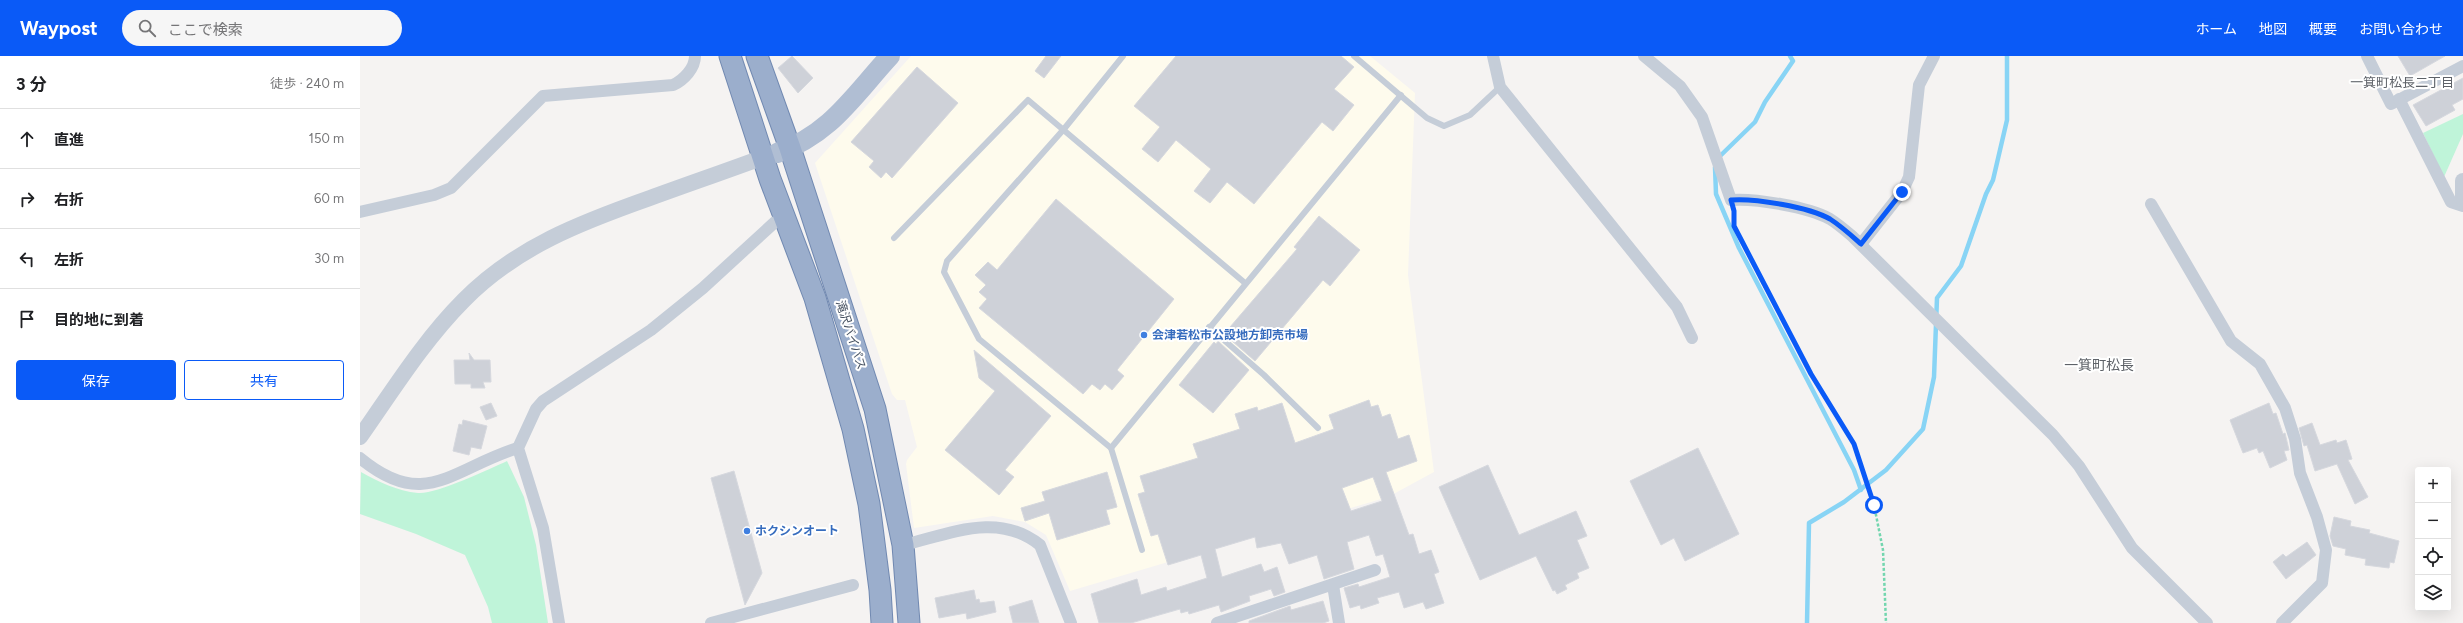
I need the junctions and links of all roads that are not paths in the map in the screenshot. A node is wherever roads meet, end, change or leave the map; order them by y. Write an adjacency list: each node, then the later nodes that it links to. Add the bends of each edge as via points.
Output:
1 (694, 56): 21 (street, via 694,61 682,80 673,84 543,96 450,188 434,195)
2 (730, 56): 16 (highway, 滝沢バイパス)
3 (757, 56): 16 (highway, 滝沢バイパス)
4 (890, 56): 16 (main road, via 838,115 816,134)
5 (1123, 56): 15 (lane)
6 (1354, 56): 13 (lane)
7 (1493, 56): 12 (street)
8 (1644, 56): 24 (street, via 1680,86 1702,117 1731,200 1748,198 1807,210 1830,219)
9 (1934, 56): 24 (street, via 1919,85 1909,177 1902,192)
10 (2367, 56): 14 (street, via 2391,104)
11 (2463, 66): 14 (street)
12 (1500, 87): 13 (lane, via 1470,115 1444,126 1427,118); 27 (street, via 1677,307)
13 (1401, 95): 25 (lane)
14 (2399, 99): 20 (street, via 2451,202)
15 (1064, 129): 23 (lane, via 1028,100); 25 (lane); 31 (lane, via 947,261 944,272 979,339)
16 (777, 153): 29 (street, via 563,230 500,268 464,299 449,316); 33 (highway, 滝沢バイパス, via 875,409); 40 (highway, 滝沢バイパス, via 853,429 869,504)
17 (2463, 181): 18 (street)
18 (2463, 199)
19 (2151, 204): 46 (street, via 2231,341 2260,364 2285,408 2295,439 2300,473 2317,517 2326,550 2322,583)
20 (2463, 206)
21 (360, 212)
22 (775, 222): 30 (street, via 703,288 651,330 543,402 536,409)
23 (894, 238)
24 (1861, 244): 45 (street, via 2053,435 2079,466 2132,548)
25 (1245, 283): 26 (lane)
26 (1209, 328): 28 (lane, via 1264,375); 31 (lane)
27 (1692, 338)
28 (1318, 428)
29 (360, 437)
30 (518, 448): 32 (street, via 491,456 441,482 424,485 402,482 382,475); 38 (street, via 543,528)
31 (1111, 448): 34 (lane)
32 (360, 458)
33 (903, 545): 41 (highway, 滝沢バイパス); 42 (street, via 986,526 1008,527 1030,536 1040,545)
34 (1142, 550)
35 (1375, 570): 37 (street)
36 (853, 584): 39 (street)
37 (1333, 584): 43 (street); 44 (street)
38 (559, 623)
39 (711, 623)
40 (882, 623)
41 (908, 623)
42 (1071, 623)
43 (1217, 623)
44 (1339, 623)
45 (2207, 623)
46 (2282, 623)

